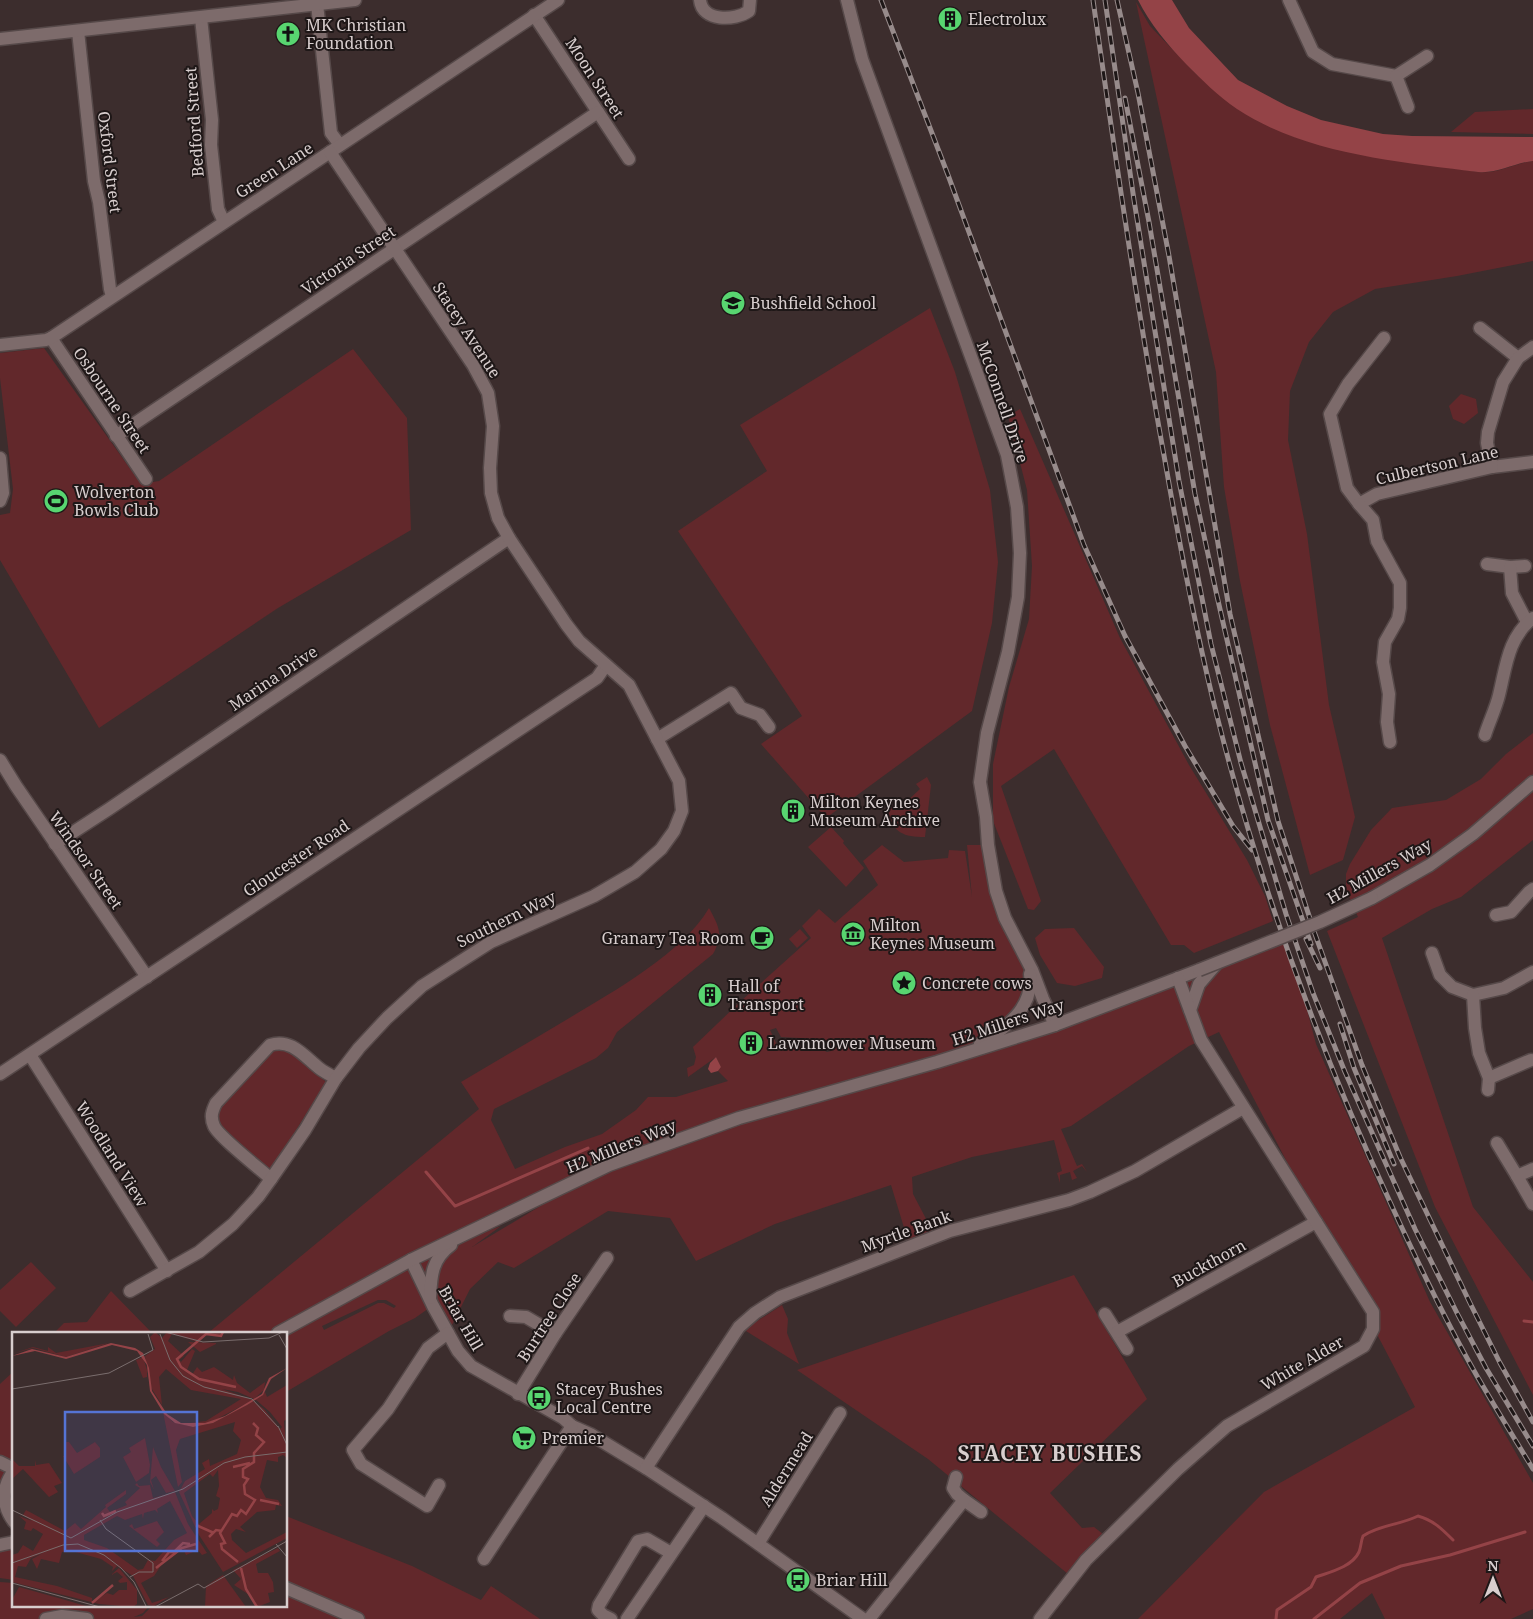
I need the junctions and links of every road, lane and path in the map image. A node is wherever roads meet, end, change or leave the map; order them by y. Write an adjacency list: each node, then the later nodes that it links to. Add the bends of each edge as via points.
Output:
1 (355, 0): 7 (street)
2 (558, 0): 9 (street, Green Lane)
3 (700, 0): 4 (street, via 707,14 716,18 743,15 749,11)
4 (750, 0)
5 (847, 0): 52 (street, McConnell Drive, via 862,59 1007,455 1017,508 1018,597 1008,652 987,732 980,782 996,891 1005,918)
6 (1288, 0): 14 (street, via 1313,52 1332,64)
7 (315, 3): 8 (street); 17 (street, Stacey Avenue)
8 (271, 5): 10 (street)
9 (534, 15): 16 (street, Moon Street); 17 (street, Green Lane)
10 (201, 18): 11 (street); 19 (street, Bedford Street, via 218,209)
11 (78, 31): 12 (street); 21 (street, Oxford Street, via 94,181)
12 (0, 39)
13 (1427, 56): 14 (street)
14 (1396, 76): 15 (street)
15 (1408, 107)
16 (598, 112): 18 (street, Moon Street); 20 (street, Victoria Street)
17 (335, 149): 19 (street, Green Lane); 20 (street, Stacey Avenue)
18 (629, 159)
19 (224, 222): 21 (street, Green Lane)
20 (394, 248): 28 (street, Victoria Street); 35 (street, Stacey Avenue, via 473,365 488,393 494,426 491,493 498,518)
21 (112, 296): 23 (street, Green Lane)
22 (1480, 328): 27 (street)
23 (51, 338): 25 (street, Green Lane); 28 (street, Osbourne Street)
24 (1384, 338): 34 (street, via 1348,384 1330,414 1347,488)
25 (0, 345)
26 (1533, 347): 27 (street)
27 (1518, 358): 31 (street, via 1503,382 1488,432)
28 (116, 436): 32 (street, Osbourne Street)
29 (0, 458): 33 (street, via 3,493)
30 (1533, 462): 31 (street, Culbertson Lane)
31 (1492, 467): 34 (street, Culbertson Lane, via 1377,494)
32 (146, 479)
33 (0, 501)
34 (1359, 504): 44 (street, via 1373,520 1377,541 1400,583 1398,619 1385,642 1383,662 1389,694)
35 (509, 538): 40 (street, Stacey Avenue, via 566,624); 47 (street, Marina Drive)
36 (1487, 564): 38 (street)
37 (1525, 566): 38 (street)
38 (1510, 567): 39 (street, via 1512,593)
39 (1530, 620): 42 (street, via 1513,642 1499,696)
40 (606, 664): 43 (street, Southern Way, via 629,685); 54 (street, Gloucester Road, via 597,678)
41 (769, 727): 43 (street, via 760,715 742,708 731,693)
42 (1484, 735)
43 (657, 739): 63 (street, Southern Way, via 678,781 682,811 674,831 661,849 635,872 594,896 491,942 422,986 387,1018)
44 (1390, 742)
45 (0, 760): 47 (street, Windsor Street)
46 (1533, 782): 51 (street, H2 Millers Way, bridge, via 1473,834 1430,865 1372,898 1320,922)
47 (55, 844): 54 (street, Windsor Street)
48 (1533, 889): 49 (street, via 1511,912)
49 (1496, 915)
50 (1432, 953): 56 (street, via 1440,975 1452,987)
51 (1217, 963): 55 (street, H2 Millers Way, bridge); 57 (street, via 1199,984)
52 (1030, 966): 58 (street, McConnell Drive); 59 (street, via 1032,984 1024,1007 1006,1026)
53 (1533, 972): 56 (street, via 1504,988)
54 (147, 977): 60 (street, Gloucester Road)
55 (1178, 978): 57 (street, White Alder); 58 (street, H2 Millers Way)
56 (1473, 995): 61 (street, via 1479,1053 1489,1084)
57 (1190, 1010): 64 (street, White Alder, via 1201,1040)
58 (1055, 1025): 59 (street, H2 Millers Way)
59 (968, 1052): 71 (street, H2 Millers Way, via 712,1127 609,1165)
60 (30, 1054): 62 (street, Gloucester Road); 74 (street, Woodland View)
61 (1530, 1059)
62 (0, 1074)
63 (336, 1078): 68 (street, Southern Way); 68 (street, via 321,1070 293,1046 277,1042 270,1045 216,1103 212,1117 216,1131)
64 (1243, 1108): 70 (street, White Alder); 88 (street, Myrtle Bank, via 1134,1171 1090,1192 950,1231 780,1297 755,1312 739,1327)
65 (1496, 1143): 67 (street)
66 (1533, 1169): 67 (street)
67 (1517, 1176): 69 (street)
68 (271, 1180): 74 (street, Southern Way, via 233,1224 199,1252)
69 (1533, 1204)
70 (1316, 1222): 80 (street, Buckthorn); 109 (street, White Alder, via 1373,1312 1373,1329 1364,1346 1227,1426 1178,1469 1086,1560)
71 (471, 1230): 73 (street, H2 Millers Way); 76 (street, via 442,1252 433,1269)
72 (607, 1258): 82 (street, Burtree Close)
73 (411, 1260): 76 (street, Briar Hill); 79 (street, H2 Millers Way)
74 (167, 1272): 75 (street, Southern Way)
75 (130, 1291)
76 (430, 1299): 81 (street, Briar Hill)
77 (1106, 1314): 80 (street)
78 (510, 1316): 82 (street, via 526,1317)
79 (280, 1332)
80 (1117, 1332): 83 (street)
81 (448, 1333): 84 (street, Briar Hill, via 471,1366); 92 (street, via 428,1348 388,1409 353,1450 361,1464 427,1506)
82 (555, 1334): 84 (street, Burtree Close)
83 (1127, 1349)
84 (518, 1394): 86 (street, Briar Hill)
85 (840, 1413): 98 (street, Aldermead)
86 (572, 1426): 88 (street, Briar Hill); 100 (street)
87 (0, 1462): 89 (street)
88 (646, 1468): 95 (street, Briar Hill)
89 (12, 1469)
90 (12, 1473): 94 (street)
91 (956, 1478): 93 (street, via 953,1488)
92 (439, 1486)
93 (964, 1500): 96 (street); 108 (street)
94 (2, 1505): 97 (street)
95 (704, 1506): 98 (street, Briar Hill); 99 (street)
96 (981, 1512)
97 (12, 1519)
98 (759, 1542): 107 (street, Briar Hill)
99 (671, 1553): 105 (street, via 647,1539 638,1541 598,1605 598,1610); 106 (street)
100 (484, 1559)
101 (288, 1589): 104 (street)
102 (46, 1619): 103 (street, via 62,1616)
103 (87, 1619)
104 (358, 1619)
105 (611, 1619)
106 (627, 1619)
107 (863, 1619)
108 (869, 1619)
109 (1040, 1619)

